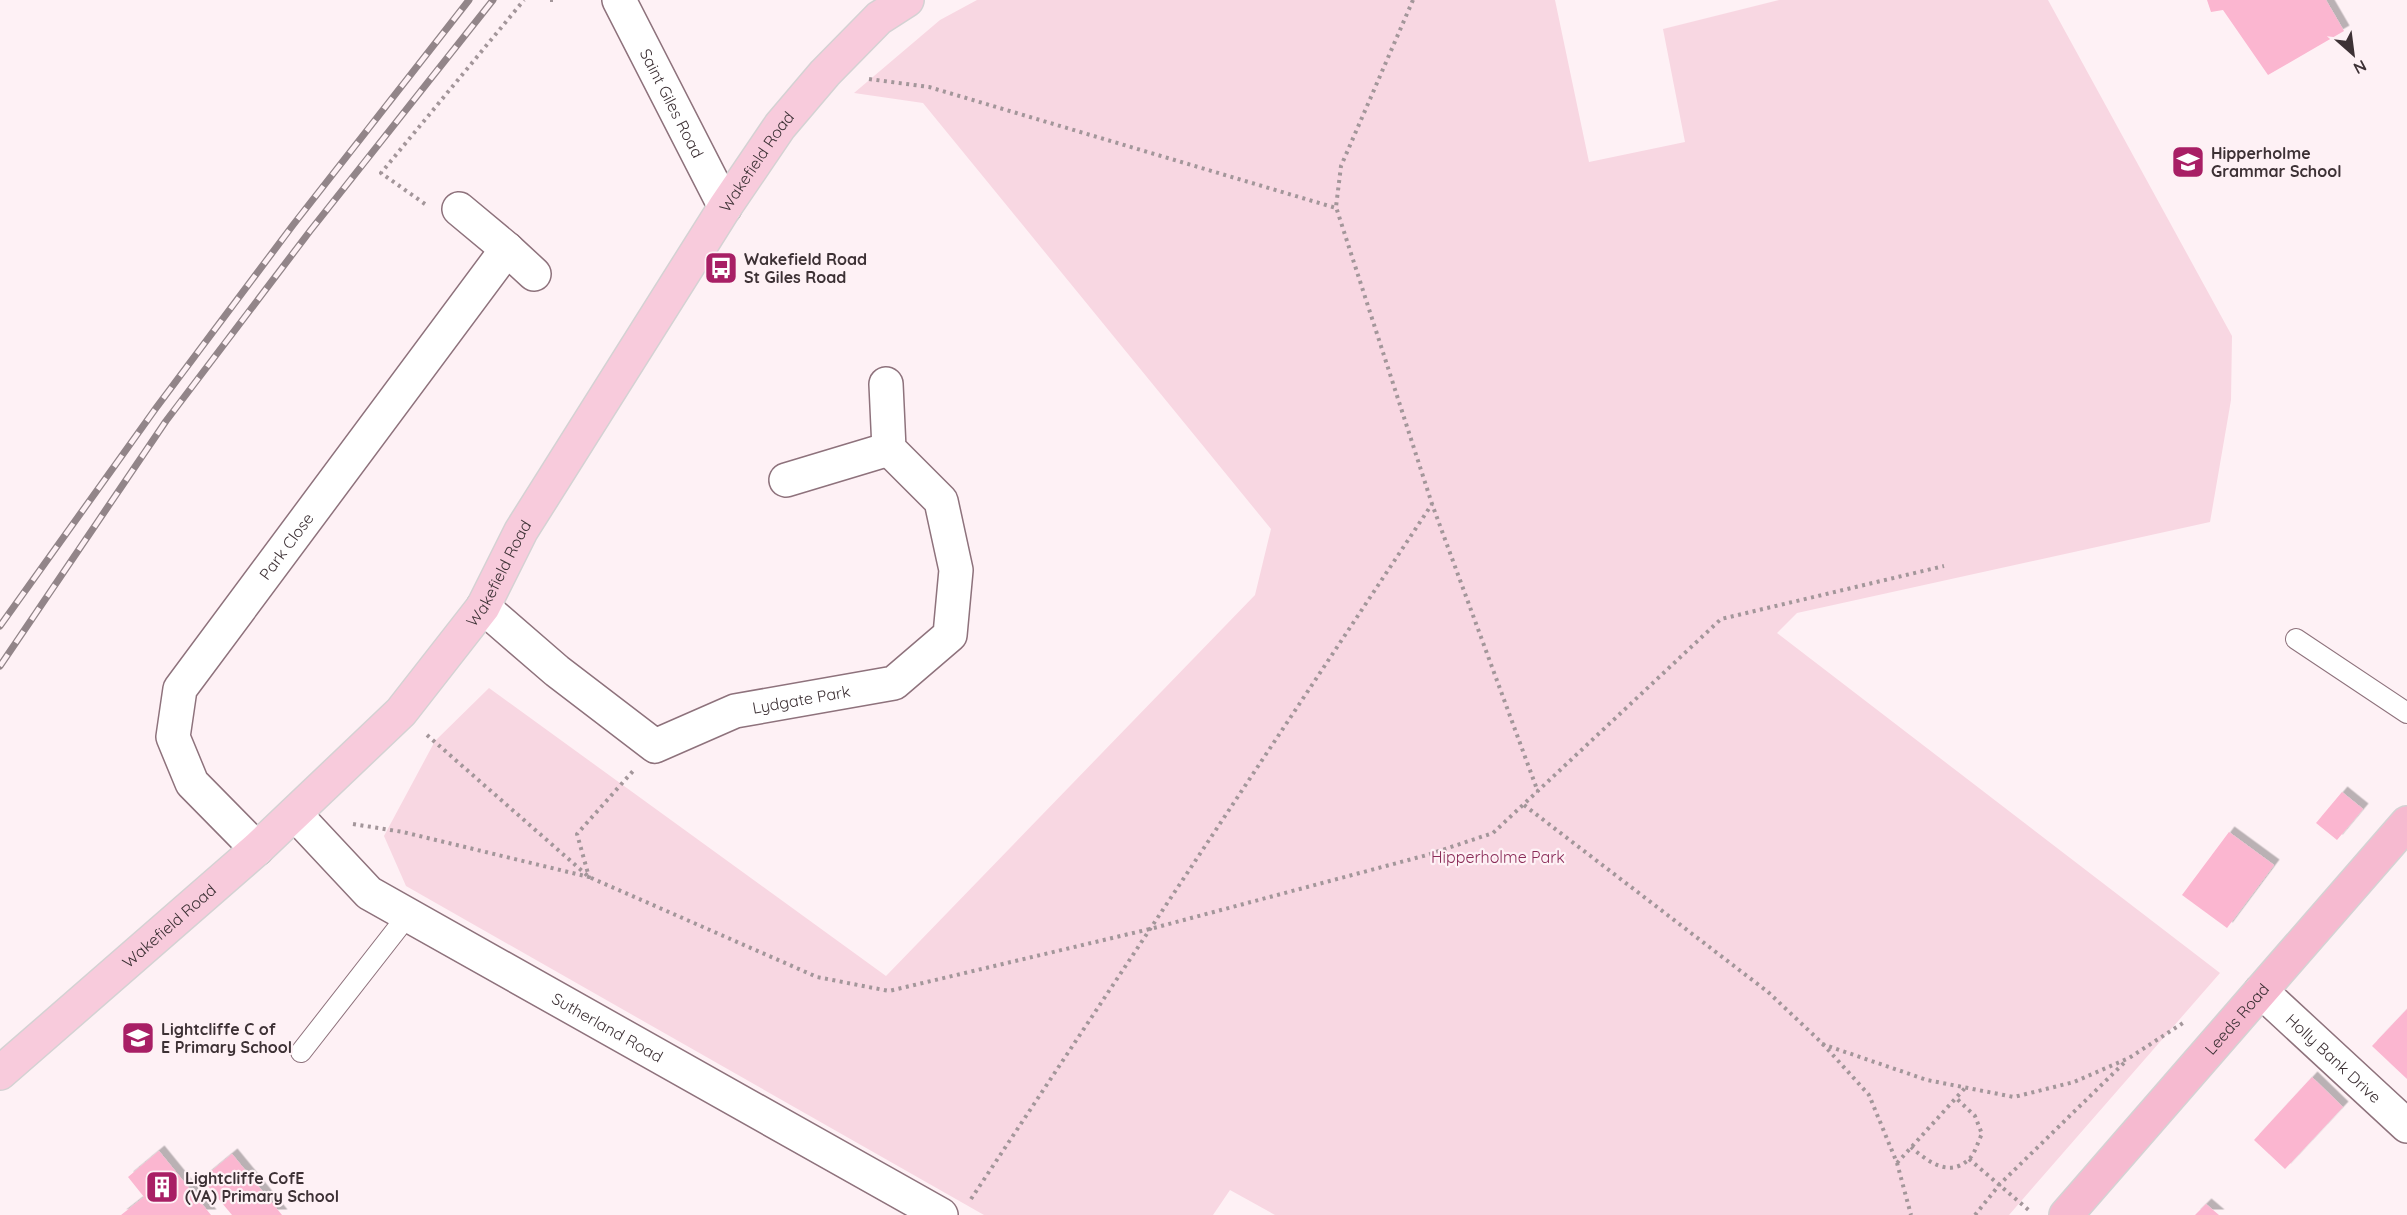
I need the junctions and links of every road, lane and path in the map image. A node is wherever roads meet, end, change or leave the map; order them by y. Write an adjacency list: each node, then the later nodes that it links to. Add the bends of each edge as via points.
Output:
1 (524, 0): 8 (path, via 381,172 437,213)
2 (619, 0): 6 (street, Saint Giles Road)
3 (907, 0): 5 (main road, Wakefield Road, via 879,18)
4 (1413, 0): 7 (path, via 1341,166)
5 (825, 73): 6 (main road, Wakefield Road, via 780,126); 7 (path, via 929,87)
6 (725, 207): 16 (main road, Wakefield Road, via 521,531)
7 (1336, 208): 14 (path)
8 (459, 209): 9 (street)
9 (507, 249): 10 (street); 26 (street, Park Close, via 180,689 173,737 192,783)
10 (534, 274)
11 (886, 384): 12 (street)
12 (889, 449): 13 (street); 20 (street, Lydgate Park, via 941,501 956,570 950,635 894,683 735,711)
13 (786, 480)
14 (1432, 504): 21 (path); 29 (path)
15 (1944, 566): 21 (path, via 1720,619)
16 (483, 607): 18 (main road, Wakefield Road); 20 (street, via 557,671)
17 (2296, 639): 19 (lane)
18 (401, 712): 23 (main road, Wakefield Road); 27 (path)
19 (2407, 713)
20 (655, 746): 27 (path, via 577,834)
21 (1538, 792): 22 (path)
22 (1524, 805): 29 (path, via 1493,833 1482,837); 32 (path, via 1768,992)
23 (295, 814): 26 (main road, Wakefield Road); 28 (street, Sutherland Road, via 369,893)
24 (349, 823): 27 (path, via 403,832)
25 (2407, 824): 30 (highway, Leeds Road)
26 (256, 849): 35 (main road, Wakefield Road)
27 (589, 877): 29 (path, via 817,977 890,991)
28 (408, 915): 33 (lane); 43 (street, Sutherland Road)
29 (1150, 929): 43 (path)
30 (2261, 991): 38 (street, Holly Bank Drive); 47 (highway, Leeds Road)
31 (2186, 1021): 34 (path)
32 (1822, 1043): 36 (path, via 1927,1080); 41 (path, via 1869,1095)
33 (301, 1052)
34 (2129, 1058): 36 (path, via 2074,1082 2014,1096); 42 (path)
35 (0, 1073)
36 (1965, 1087): 37 (path)
37 (1956, 1098): 39 (path); 40 (path, via 1975,1116 1982,1134)
38 (2407, 1126)
39 (1911, 1147): 40 (path, via 1933,1166 1953,1167); 41 (path)
40 (1969, 1159): 42 (path)
41 (1897, 1163): 44 (path)
42 (2000, 1185): 45 (path); 46 (path)
43 (954, 1210)
44 (1911, 1215)
45 (1975, 1215)
46 (2034, 1215)
47 (2066, 1215)

